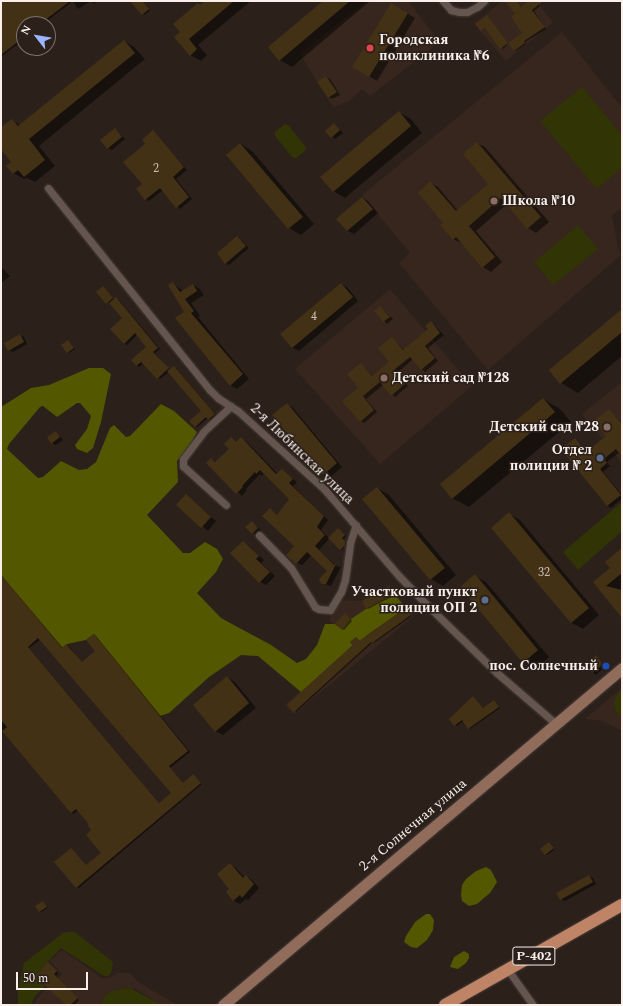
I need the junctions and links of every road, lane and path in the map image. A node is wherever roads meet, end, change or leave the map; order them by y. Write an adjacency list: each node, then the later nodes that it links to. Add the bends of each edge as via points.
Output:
1 (443, 1): 2 (street, via 451,10 463,12 477,7)
2 (484, 1)
3 (48, 188): 4 (street, 2-я Любинская улица, via 210,390)
4 (231, 406): 5 (street, via 187,451 182,466); 6 (street, 2-я Любинская улица, via 325,490)
5 (226, 505)
6 (356, 525): 7 (street, via 350,543 345,580 330,610 315,607 291,568); 9 (street, 2-я Любинская улица, via 429,608 497,673)
7 (259, 535)
8 (622, 668): 9 (main road, 2-я Солнечная улица)
9 (556, 724): 12 (main road, 2-я Солнечная улица)
10 (622, 905): 11 (main road, Р-402)
11 (508, 970): 13 (main road, Р-402); 14 (street)
12 (223, 1005)
13 (445, 1005)
14 (533, 1005)

